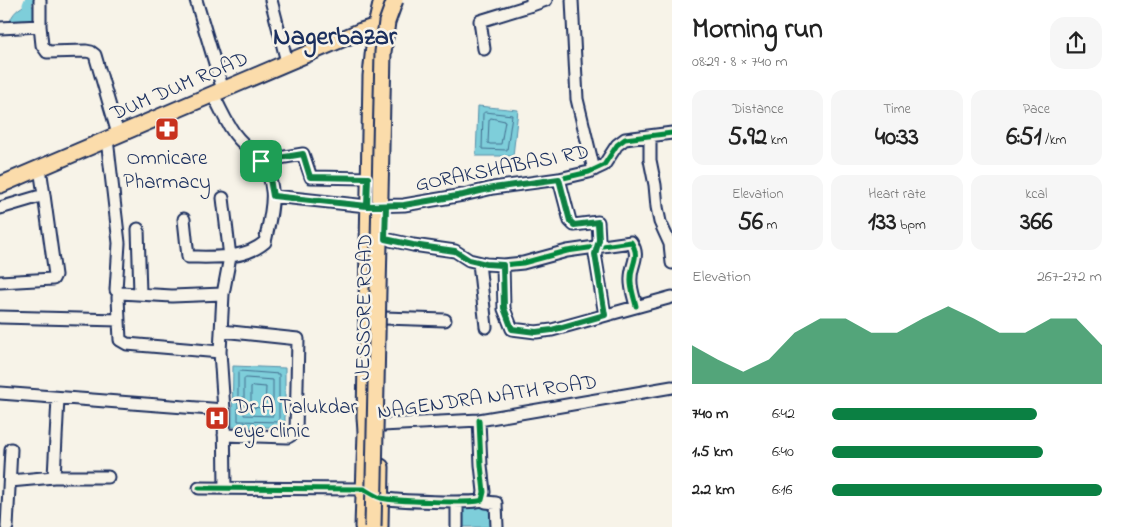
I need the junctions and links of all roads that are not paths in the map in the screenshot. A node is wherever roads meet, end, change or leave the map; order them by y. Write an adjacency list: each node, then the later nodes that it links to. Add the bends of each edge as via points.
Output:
1 (40, 0): 10 (street)
2 (196, 0): 16 (street)
3 (271, 0): 15 (street)
4 (382, 0): 11 (main road, JESSORE ROAD)
5 (395, 0): 74 (main road, bridge, via 387,22 383,52)
6 (403, 0): 12 (main road, JESSORE ROAD)
7 (546, 0): 9 (street)
8 (572, 0): 22 (street, via 577,99)
9 (532, 2): 14 (street, via 480,21)
10 (40, 26): 13 (street); 18 (street, via 42,45 48,52 86,51 95,55)
11 (376, 26): 12 (main road); 15 (main road, DUM DUM ROAD); 23 (main road, JESSORE ROAD)
12 (393, 27): 30 (main road, JESSORE ROAD, via 389,64)
13 (0, 28)
14 (484, 50)
15 (287, 62): 16 (main road, DUM DUM ROAD)
16 (218, 92): 18 (main road, DUM DUM ROAD); 20 (street, via 229,126)
17 (672, 134): 19 (street, GORAKSHABASI RD)
18 (113, 136): 21 (main road, DUM DUM ROAD); 41 (street, via 119,243)
19 (650, 136): 22 (street, GORAKSHABASI RD, via 621,141 604,165); 38 (street, via 657,207 670,244)
20 (261, 161): 23 (street, via 303,154 310,177); 27 (street, via 269,173)
21 (40, 168): 25 (main road, DUM DUM ROAD); 26 (street)
22 (594, 170): 24 (street, GORAKSHABASI RD)
23 (368, 178): 29 (main road, JESSORE ROAD)
24 (559, 179): 30 (street, GORAKSHABASI RD); 35 (street, via 570,221 574,225 598,222)
25 (0, 185)
26 (44, 195): 31 (street); 40 (street, via 54,277)
27 (273, 196): 29 (street, GORAKSHABASI RD); 36 (street, via 265,242 260,247)
28 (223, 198): 36 (street)
29 (367, 206): 30 (street, GORAKSHABASI RD); 60 (main road, JESSORE ROAD)
30 (386, 206): 34 (main road, JESSORE ROAD)
31 (0, 208)
32 (184, 220): 36 (street, via 188,256)
33 (138, 229): 42 (street)
34 (385, 239): 37 (street, via 455,251); 48 (main road, JESSORE ROAD)
35 (596, 248): 39 (street); 45 (street, via 631,242 636,260 631,279); 46 (street)
36 (230, 257): 43 (street)
37 (479, 263): 39 (street); 51 (street)
38 (672, 263)
39 (503, 265): 46 (street, via 504,308 512,329 552,330)
40 (0, 282)
41 (116, 290)
42 (140, 293): 43 (street, via 172,296); 49 (street, via 120,292)
43 (223, 294): 52 (street)
44 (672, 297): 45 (street)
45 (636, 306): 46 (street)
46 (605, 315)
47 (0, 317): 49 (street)
48 (384, 318): 50 (street); 59 (main road, JESSORE ROAD)
49 (119, 320): 53 (street, via 120,340 127,344)
50 (445, 320)
51 (486, 327)
52 (222, 331): 53 (street); 61 (street, via 298,339 296,432 288,437)
53 (220, 352): 57 (street)
54 (672, 387): 58 (street, NAGENDRA NATH ROAD)
55 (0, 393): 56 (street)
56 (58, 398): 57 (street); 63 (street)
57 (224, 410): 61 (street)
58 (479, 420): 59 (street, NAGENDRA NATH ROAD); 70 (street)
59 (382, 425): 60 (street, NAGENDRA NATH ROAD); 69 (main road, JESSORE ROAD)
60 (366, 432): 68 (main road, JESSORE ROAD)
61 (224, 435): 67 (street)
62 (11, 449): 65 (street)
63 (54, 477): 64 (street); 65 (street)
64 (108, 477)
65 (10, 481): 72 (street)
66 (199, 488): 67 (street)
67 (225, 488): 68 (street)
68 (364, 490): 69 (street); 73 (main road, JESSORE ROAD)
69 (381, 498): 71 (street); 75 (main road, JESSORE ROAD)
70 (482, 500): 71 (street); 77 (street, via 496,504)
71 (457, 502): 76 (street)
72 (7, 527)
73 (363, 527)
74 (373, 527)
75 (380, 527)
76 (457, 527)
77 (497, 527)

